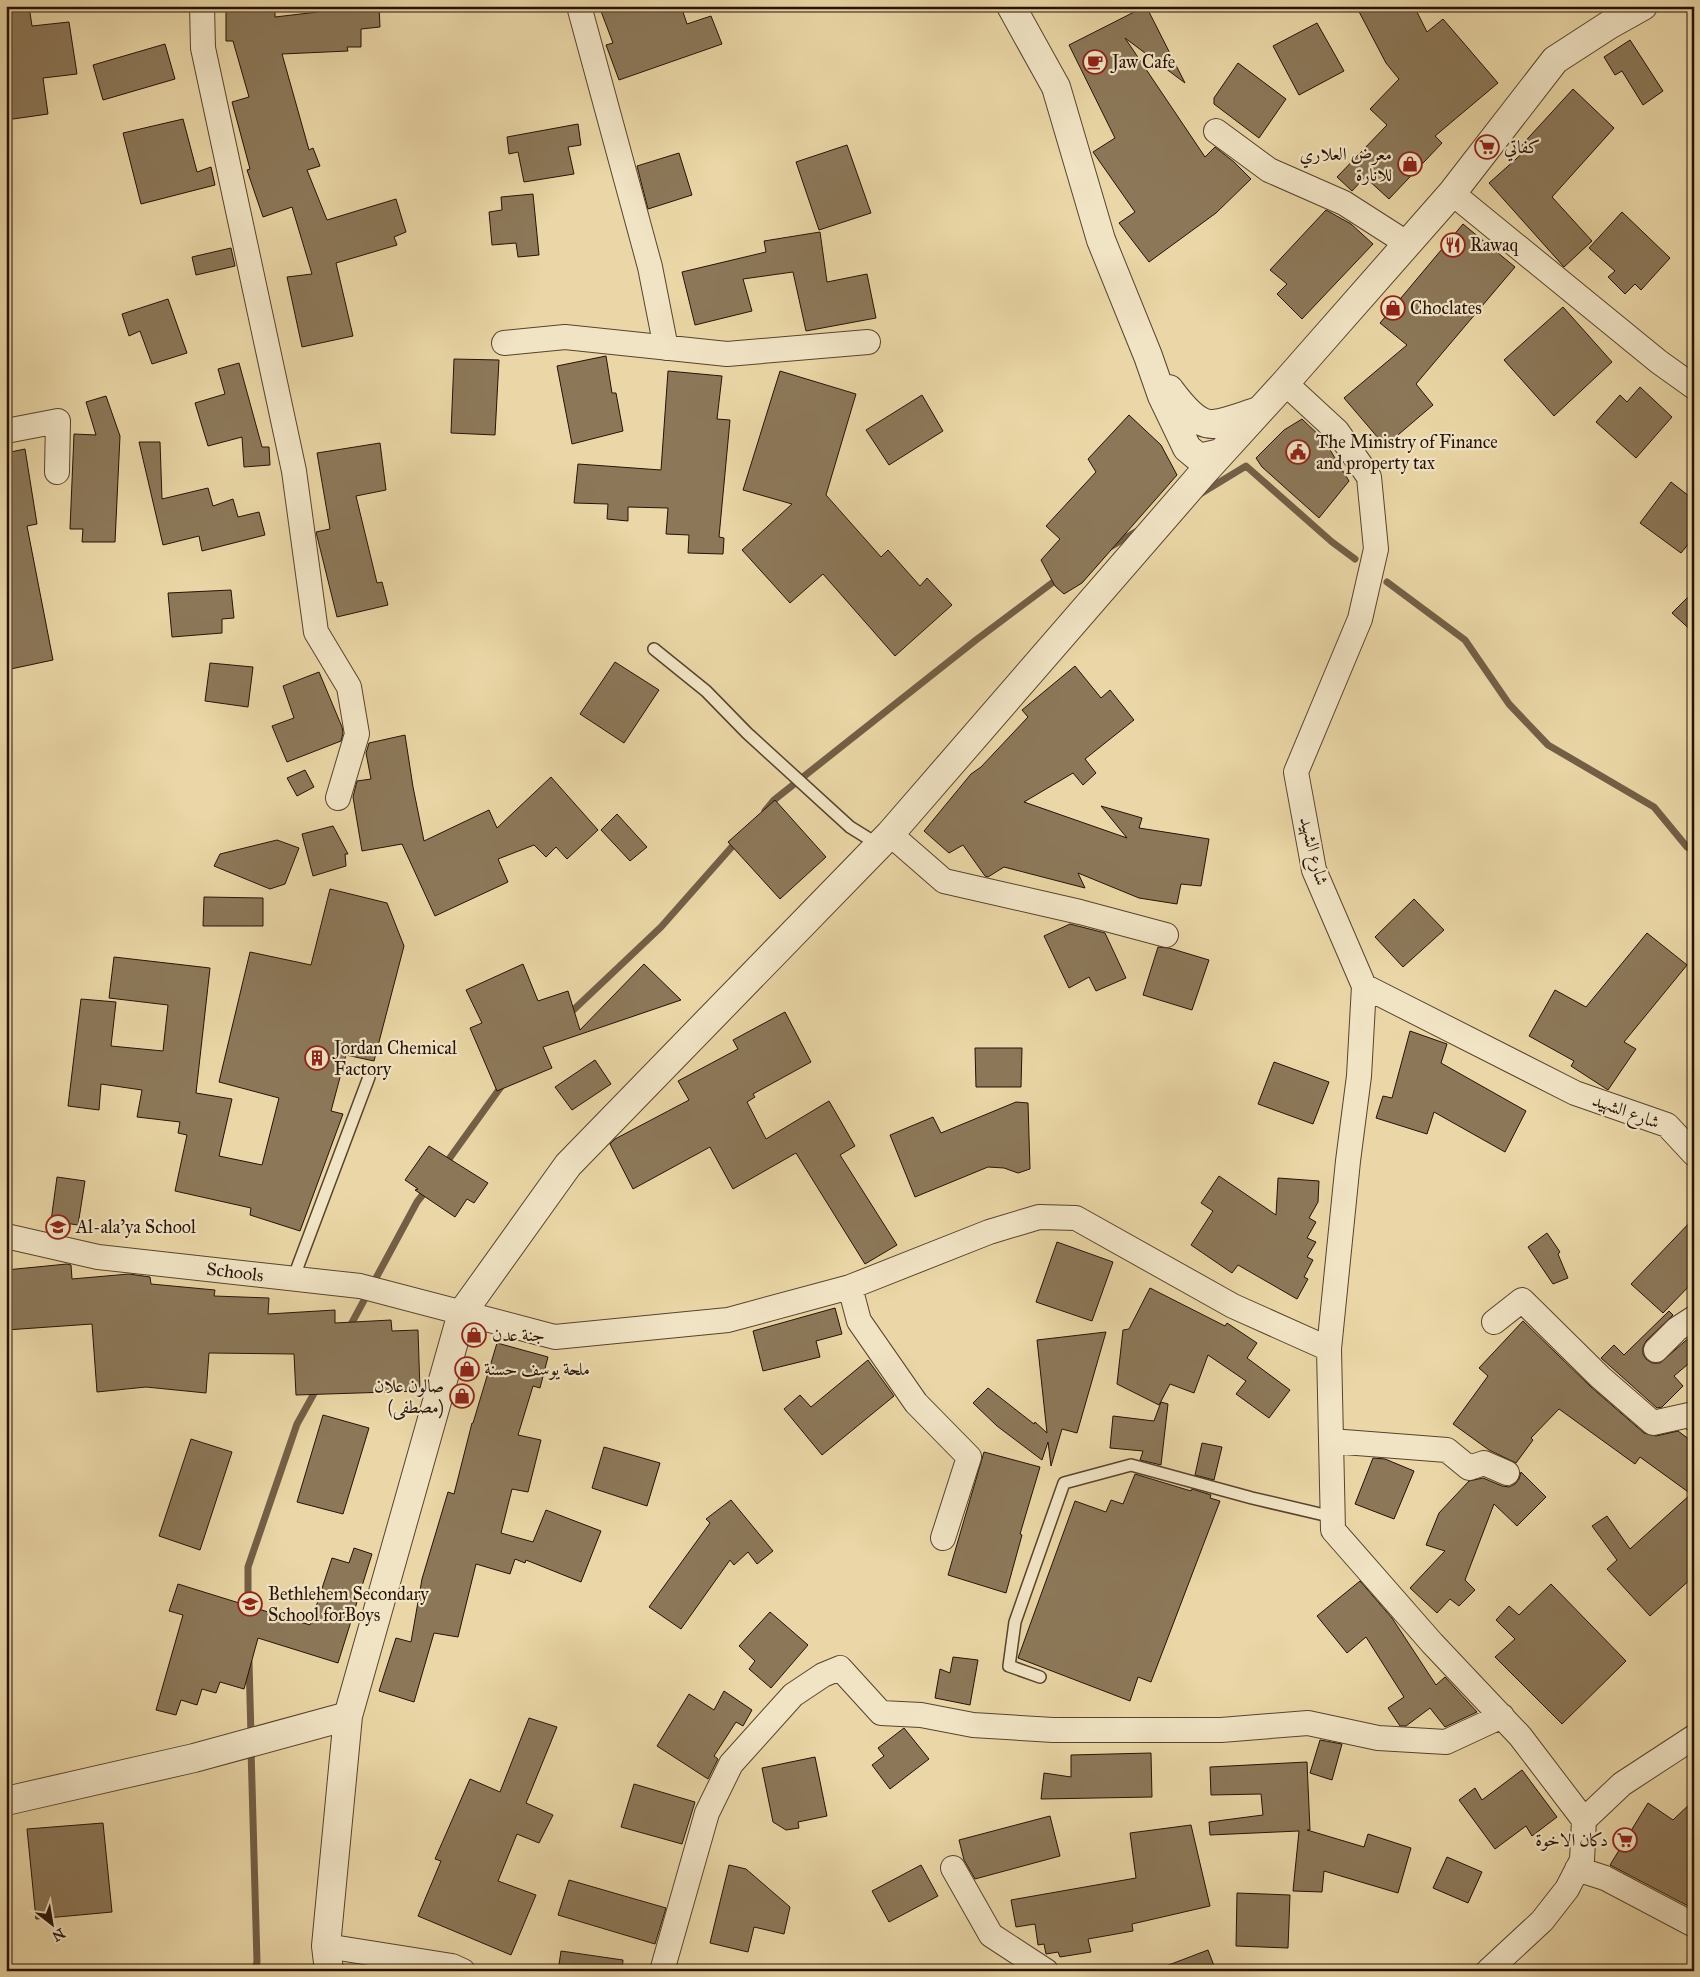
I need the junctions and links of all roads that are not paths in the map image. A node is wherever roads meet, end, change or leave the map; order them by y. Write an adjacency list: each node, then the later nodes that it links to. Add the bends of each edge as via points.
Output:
1 (202, 6): 21 (street, via 203,48 294,471 316,632 349,687 357,734)
2 (579, 6): 10 (street, via 650,267)
3 (1011, 6): 11 (street, via 1056,87 1101,240)
4 (1643, 6): 6 (street, via 1555,60)
5 (1216, 131): 7 (street, via 1269,170 1344,203)
6 (1452, 193): 7 (street); 13 (street)
7 (1408, 244): 12 (street)
8 (868, 342): 10 (street, via 727,354)
9 (504, 343): 10 (street, via 566,337)
10 (666, 348)
11 (1148, 356): 14 (street, via 1181,406 1196,418 1212,425); 16 (street, via 1162,396)
12 (1285, 383): 14 (street); 24 (street, شارع الشهيد, via 1337,431 1369,477 1376,549 1360,619 1296,772 1314,870)
13 (1694, 387)
14 (1259, 411): 17 (street)
15 (6, 431): 18 (street, via 58,421)
16 (1187, 448): 17 (street, via 1199,458); 19 (street)
17 (1221, 453): 19 (street)
18 (57, 472)
19 (1184, 496): 22 (street)
20 (654, 649): 22 (lane, via 706,691 850,827)
21 (338, 798)
22 (885, 840): 23 (street, via 944,881); 30 (street, via 568,1165)
23 (1166, 935)
24 (1364, 986): 26 (street, شارع الشهيد, via 1575,1093 1667,1125); 33 (street, via 1359,1076)
25 (369, 1077): 28 (lane)
26 (1694, 1154)
27 (6, 1236): 28 (street, Schools, via 98,1257)
28 (293, 1279): 30 (street, Schools, via 360,1286)
29 (850, 1287): 30 (street, Schools, via 728,1320 555,1337); 33 (street, Schools, via 990,1232 1039,1217 1076,1218 1233,1306); 39 (street, via 860,1321 916,1403 969,1457)
30 (462, 1313): 41 (street)
31 (1694, 1318): 34 (street, via 1677,1329)
32 (1494, 1322): 35 (street, via 1522,1300 1652,1423 1689,1415)
33 (1329, 1349): 36 (street)
34 (1656, 1350)
35 (1694, 1419)
36 (1331, 1441): 37 (street, via 1447,1450 1469,1468 1484,1463); 38 (street)
37 (1507, 1473)
38 (1333, 1517): 40 (lane, via 1131,1465 1064,1483 1016,1622 1009,1666); 42 (street, via 1333,1530 1432,1643)
39 (943, 1538)
40 (1040, 1677)
41 (348, 1716): 44 (street, via 194,1758); 49 (street)
42 (1502, 1716): 45 (street); 51 (street, via 1446,1742 1378,1738 1308,1723 1221,1730 1053,1730 881,1713 840,1668 823,1674 793,1695 731,1764 707,1813)
43 (1694, 1737): 45 (street, via 1622,1784)
44 (6, 1801)
45 (1584, 1820): 47 (street, via 1582,1860)
46 (952, 1868): 52 (street, via 991,1935)
47 (1577, 1869): 48 (street, via 1605,1878); 53 (street, via 1567,1889 1542,1921)
48 (1694, 1925)
49 (328, 1958): 50 (street, via 452,1966)
50 (463, 1971)
51 (662, 1971)
52 (1046, 1971)
53 (1488, 1971)

